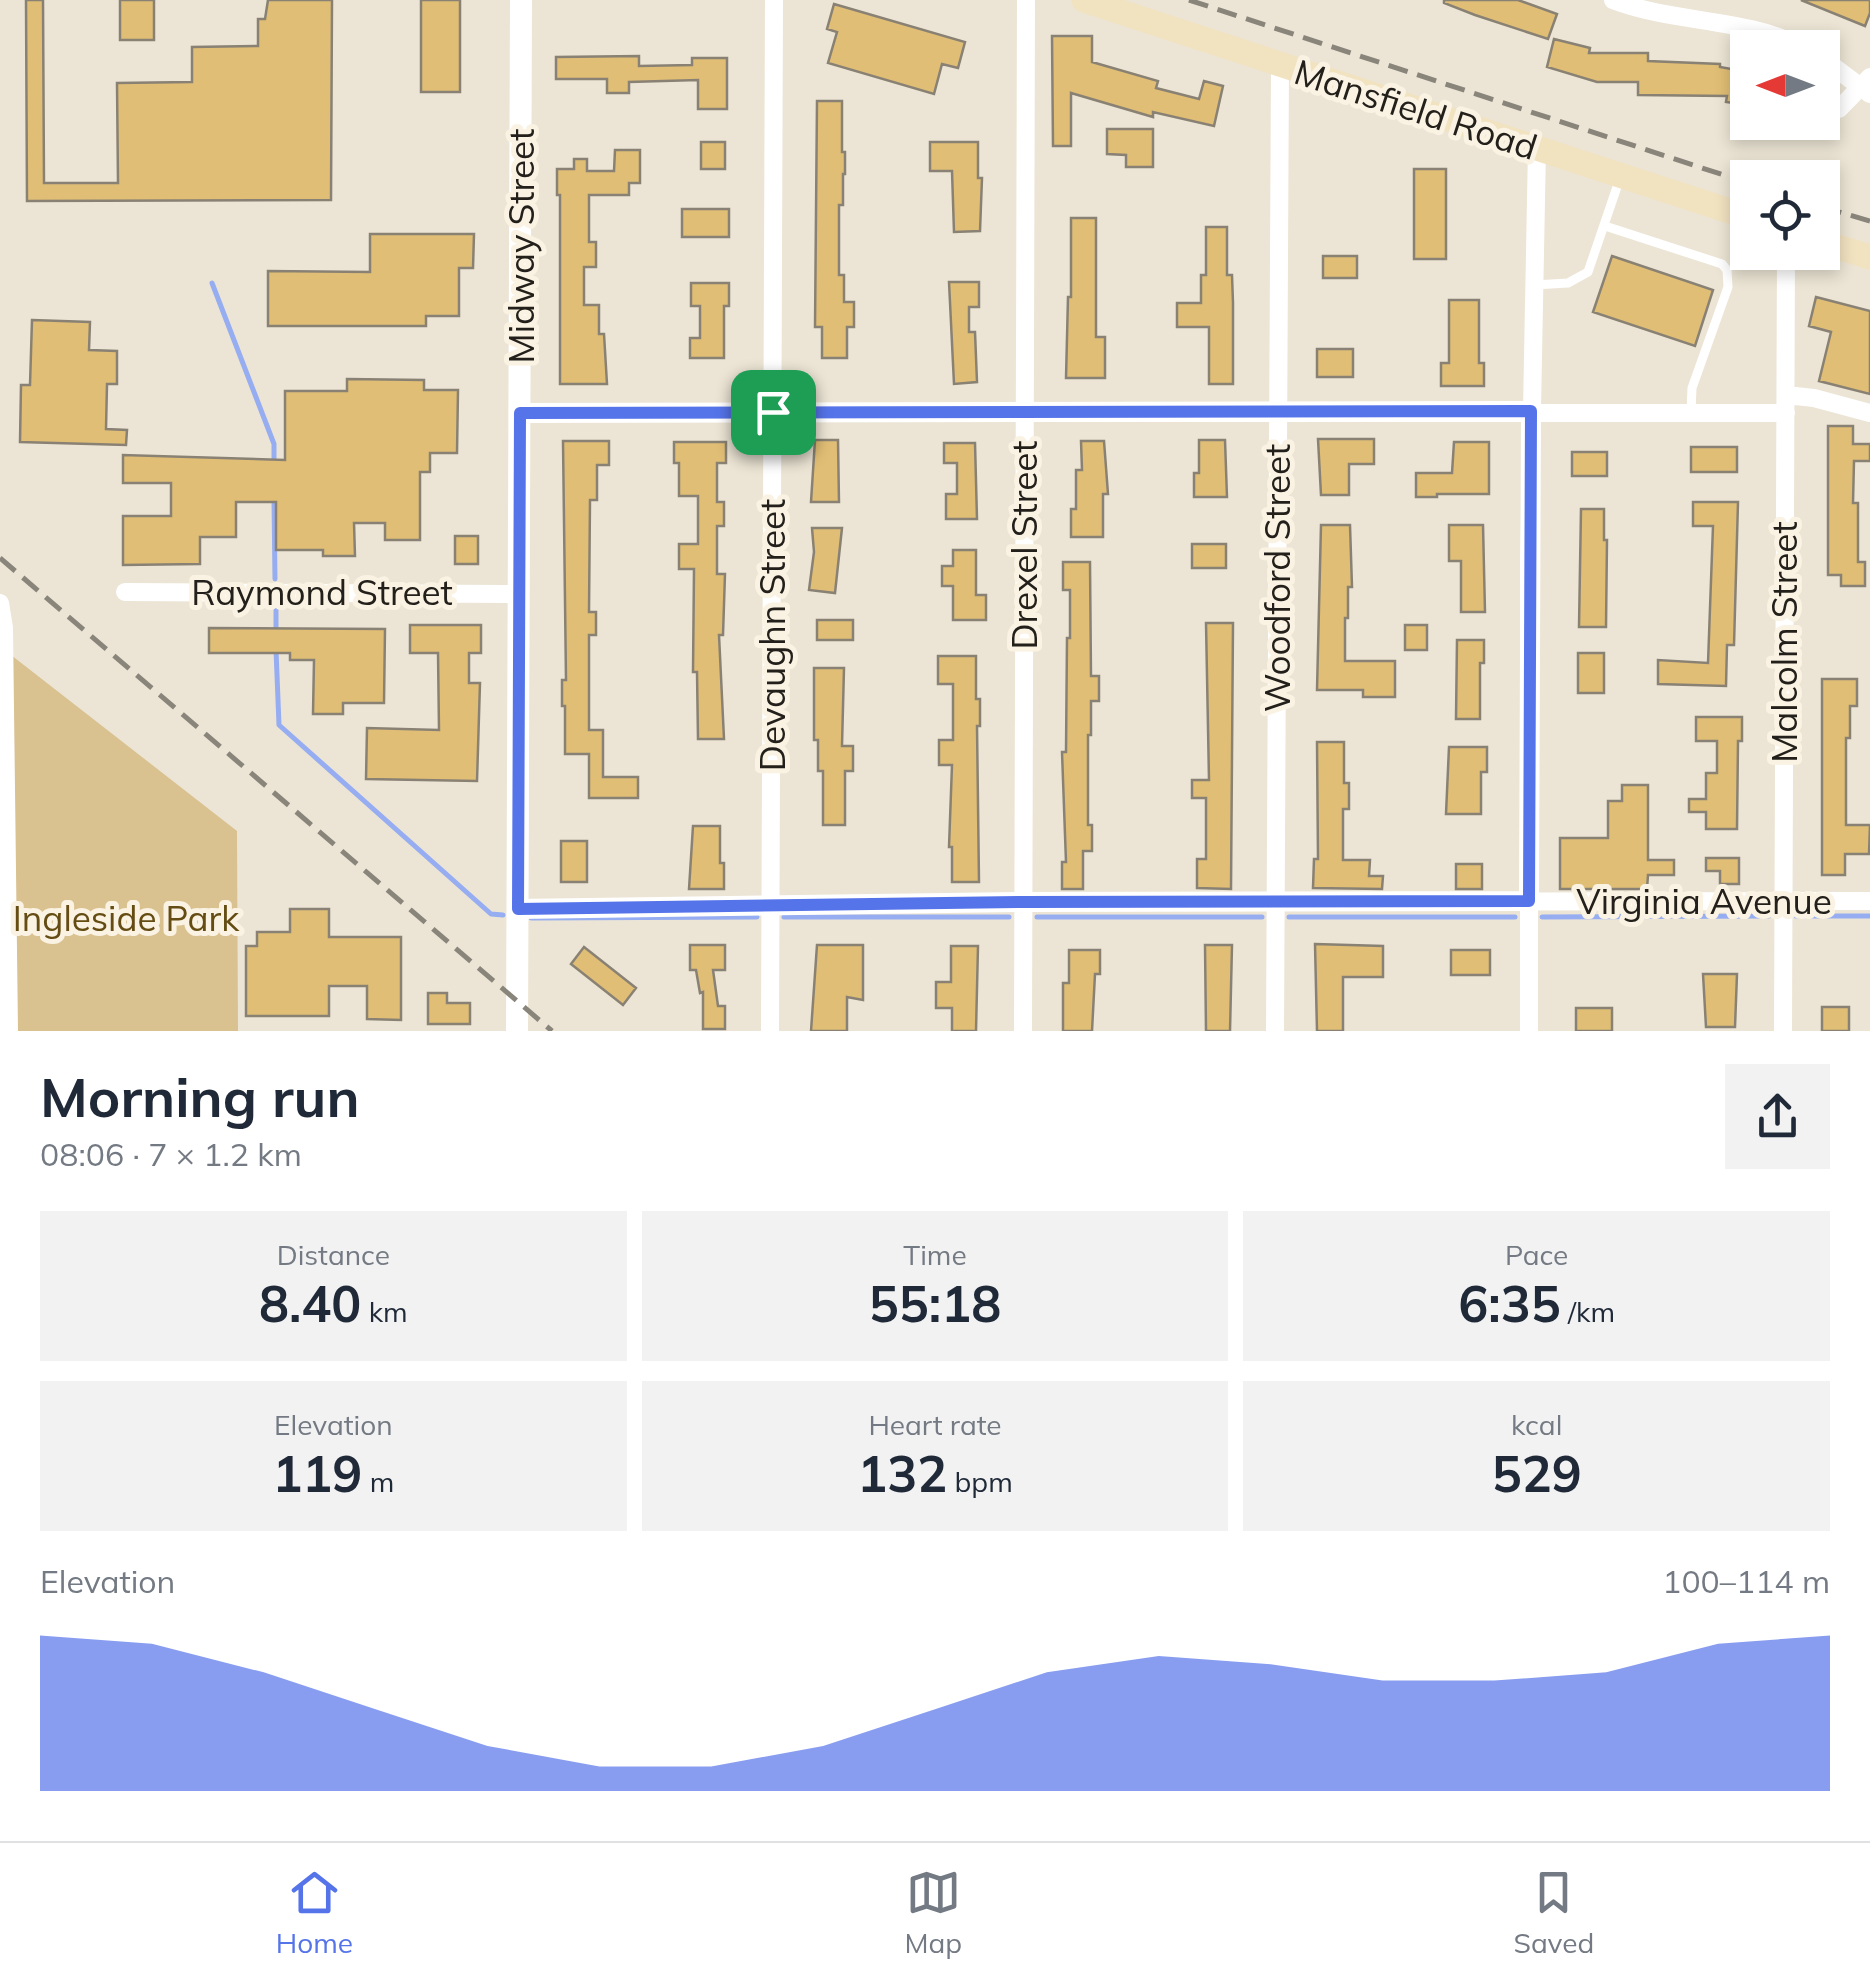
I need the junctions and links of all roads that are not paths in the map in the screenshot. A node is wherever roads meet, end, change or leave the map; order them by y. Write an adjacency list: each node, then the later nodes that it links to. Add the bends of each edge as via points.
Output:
1 (521, 0): 27 (street, Midway Street)
2 (774, 0): 23 (street, Devaughn Street)
3 (1026, 0): 24 (street, Drexel Street)
4 (1084, 0): 9 (main road, Mansfield Road)
5 (1614, 0): 7 (street)
6 (1696, 0): 7 (street)
7 (1696, 20): 8 (street)
8 (1761, 30)
9 (1280, 64): 13 (main road, Mansfield Road); 25 (street, Woodford Street)
10 (1840, 69): 11 (street)
11 (1866, 86): 12 (street)
12 (1840, 108)
13 (1536, 148): 14 (main road, Mansfield Road); 20 (street)
14 (1621, 176): 15 (main road, Mansfield Road); 16 (lane)
15 (1730, 211)
16 (1605, 226): 20 (lane, via 1588,272 1568,283); 26 (lane, via 1728,270 1692,388)
17 (1840, 248): 18 (main road)
18 (1870, 257)
19 (1786, 270): 21 (street, Malcolm Street)
20 (1534, 285): 22 (street)
21 (1786, 404): 26 (street); 28 (street, via 1832,402); 33 (street, Malcolm Street)
22 (1531, 411): 25 (street); 26 (street); 32 (street)
23 (773, 412): 24 (street); 27 (street); 37 (street, Devaughn Street)
24 (1025, 412): 25 (street); 35 (street, Drexel Street)
25 (1278, 412): 36 (street, Woodford Street)
26 (1692, 412)
27 (520, 413): 30 (street, Midway Street)
28 (1870, 413)
29 (125, 592): 30 (street, Raymond Street)
30 (519, 594): 38 (street, Midway Street)
31 (0, 603): 39 (street)
32 (1529, 901): 33 (street, Virginia Avenue); 36 (street, Virginia Avenue); 45 (street)
33 (1782, 901): 34 (street, Virginia Avenue); 46 (street, Malcolm Street)
34 (1870, 901)
35 (1023, 902): 36 (street, Virginia Avenue); 37 (street, Virginia Avenue); 43 (street, Drexel Street)
36 (1276, 902): 44 (street, Woodford Street)
37 (771, 904): 38 (street, Virginia Avenue); 42 (street, Devaughn Street)
38 (518, 909): 41 (street, Midway Street)
39 (4, 919): 40 (street)
40 (9, 1031)
41 (517, 1031)
42 (770, 1031)
43 (1023, 1031)
44 (1275, 1031)
45 (1528, 1031)
46 (1783, 1031)

